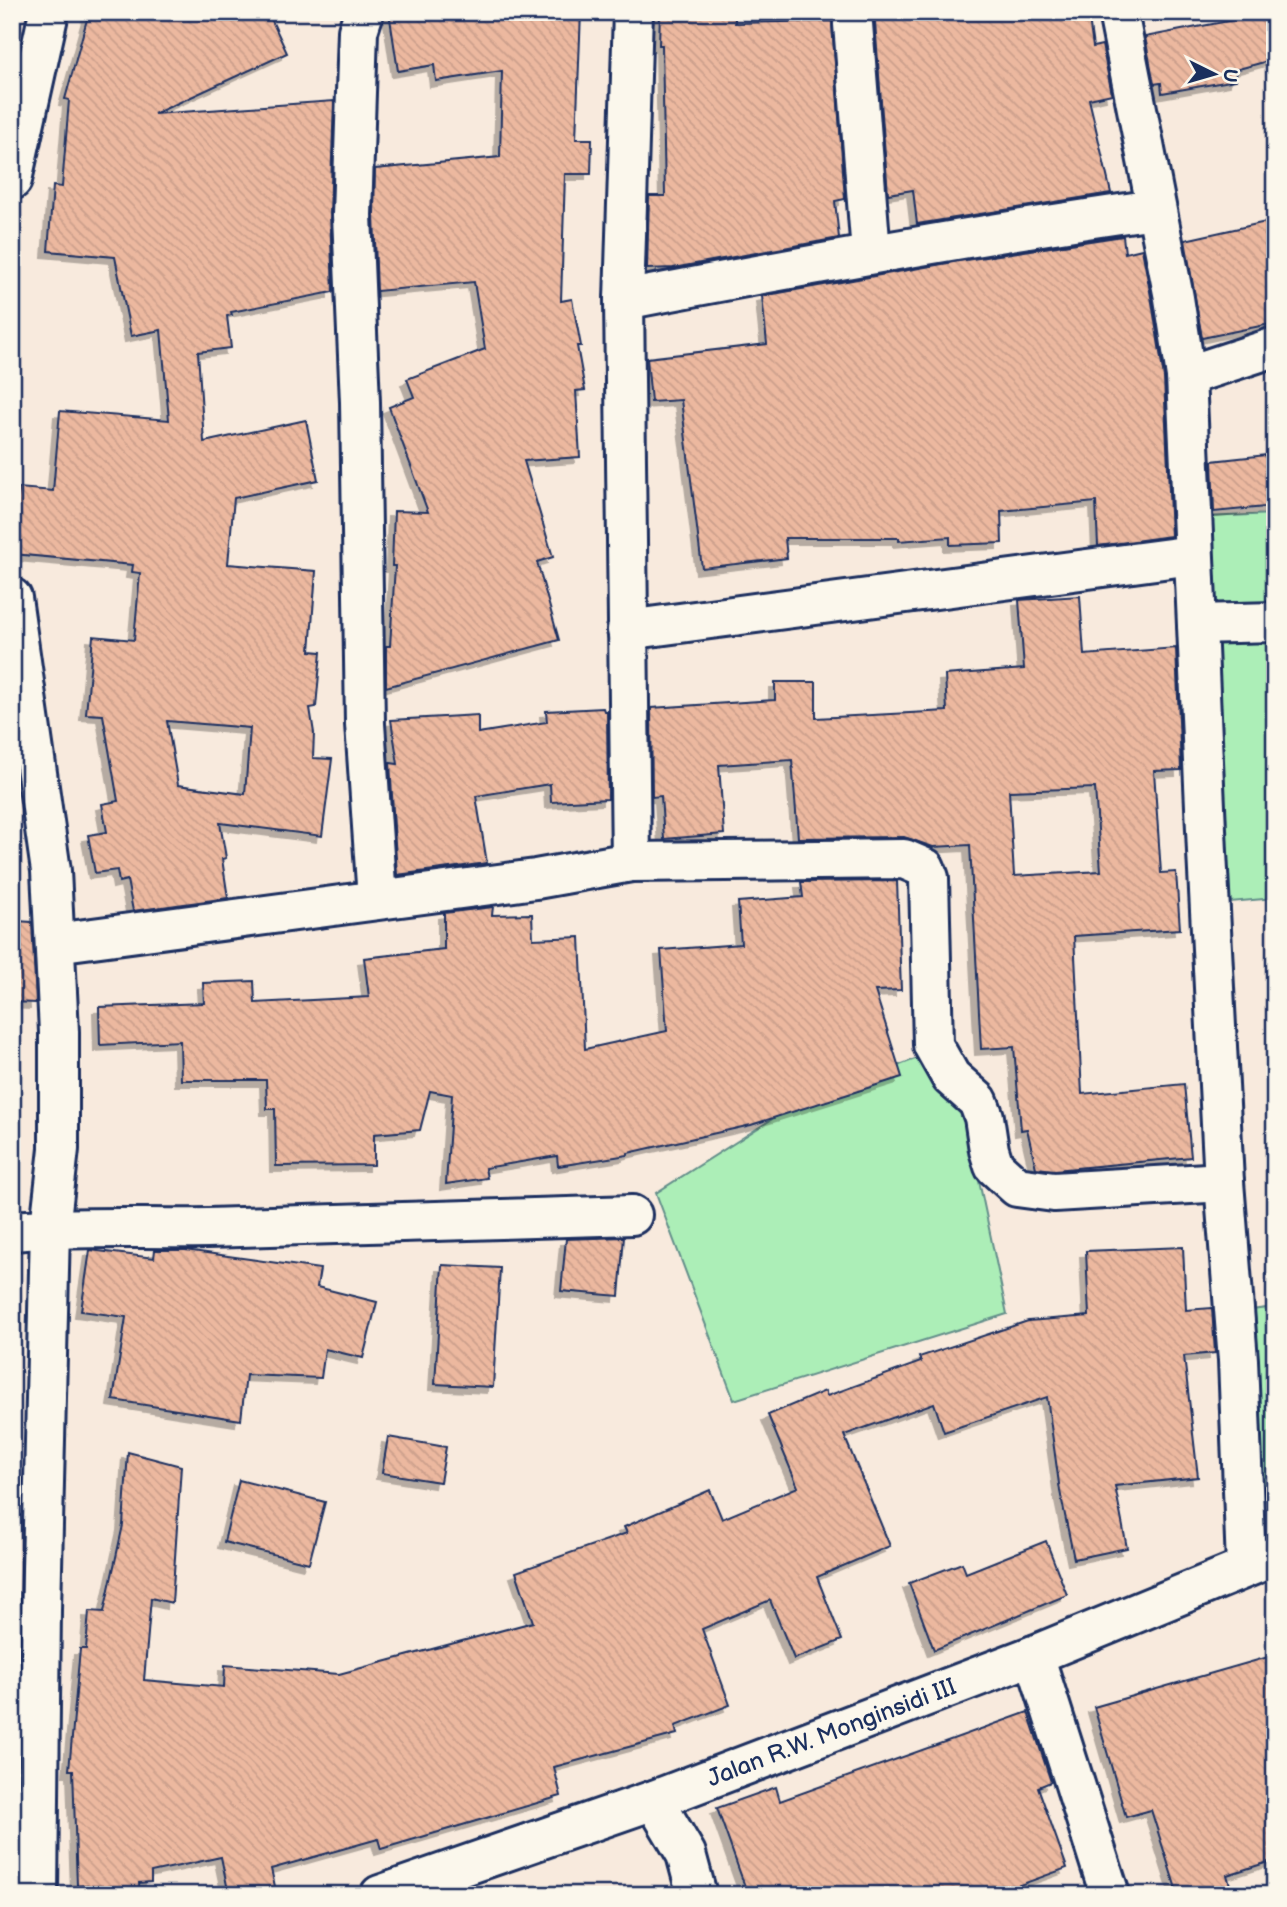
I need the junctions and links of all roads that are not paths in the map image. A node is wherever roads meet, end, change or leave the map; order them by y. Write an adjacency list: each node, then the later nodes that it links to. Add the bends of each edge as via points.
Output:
1 (49, 12): 6 (street)
2 (364, 12): 18 (street, via 358,31 352,215 365,724)
3 (632, 12): 9 (street)
4 (1118, 12): 7 (street)
5 (853, 24): 8 (street)
6 (12, 180)
7 (1155, 209): 8 (street); 11 (street)
8 (872, 253): 9 (street)
9 (624, 300): 16 (street)
10 (1275, 348): 11 (street)
11 (1186, 376): 12 (street)
12 (1193, 555): 15 (street); 16 (street)
13 (12, 598): 19 (street, via 51,871)
14 (1275, 622): 15 (street)
15 (1197, 624): 20 (street)
16 (627, 630): 17 (street)
17 (631, 862): 18 (street); 20 (street, via 904,859 926,868 933,1045 951,1077 978,1101 994,1166 1017,1187 1054,1192)
18 (377, 900): 19 (street)
19 (55, 943): 22 (street, via 59,1149)
20 (1224, 1182): 24 (street)
21 (632, 1215): 22 (street, via 211,1228)
22 (50, 1228): 23 (street); 25 (street)
23 (12, 1231)
24 (1261, 1561): 26 (street, Jalan R.W. Monginsidi III)
25 (27, 1611): 28 (street)
26 (1034, 1655): 27 (street, Jalan R.W. Monginsidi III); 31 (street)
27 (654, 1800): 29 (street, Jalan R.W. Monginsidi III); 30 (street, via 686,1854)
28 (38, 1895)
29 (380, 1895)
30 (697, 1895)
31 (1110, 1895)

